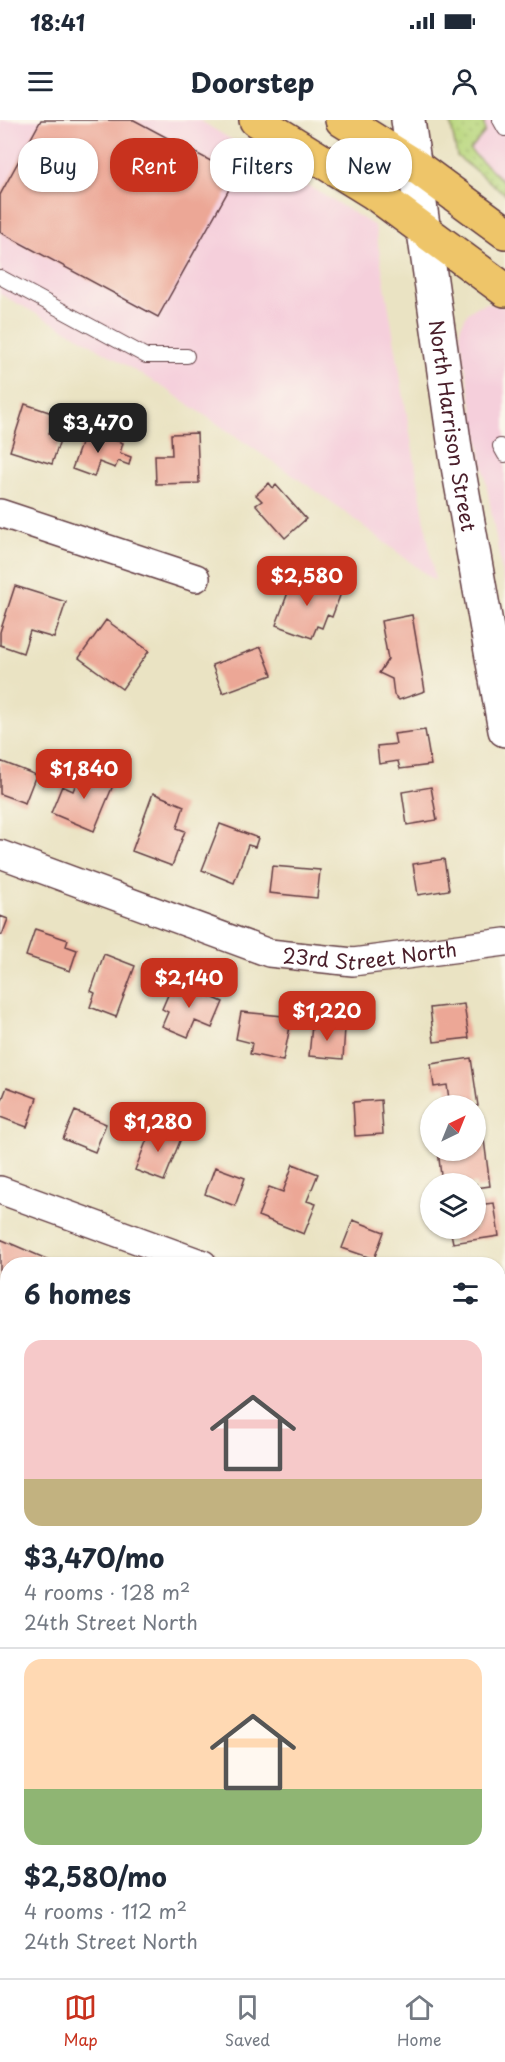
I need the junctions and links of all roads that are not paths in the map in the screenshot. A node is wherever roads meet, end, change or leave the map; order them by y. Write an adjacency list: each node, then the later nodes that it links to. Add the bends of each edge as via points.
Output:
1 (256, 120): 7 (main road)
2 (342, 120): 6 (main road)
3 (408, 120): 6 (street, North Harrison Street)
4 (500, 120): 5 (lane)
5 (505, 129)
6 (414, 165): 7 (street, North Harrison Street); 8 (main road)
7 (426, 229): 10 (main road); 14 (street, North Harrison Street, via 431,293 456,455)
8 (505, 232)
9 (0, 277): 11 (lane, via 146,356)
10 (505, 290)
11 (187, 356)
12 (0, 513): 13 (street)
13 (196, 578)
14 (505, 730)
15 (0, 854): 16 (street, 23rd Street North, via 269,953 353,962)
16 (505, 942)
17 (0, 1190): 18 (street)
18 (184, 1257)

